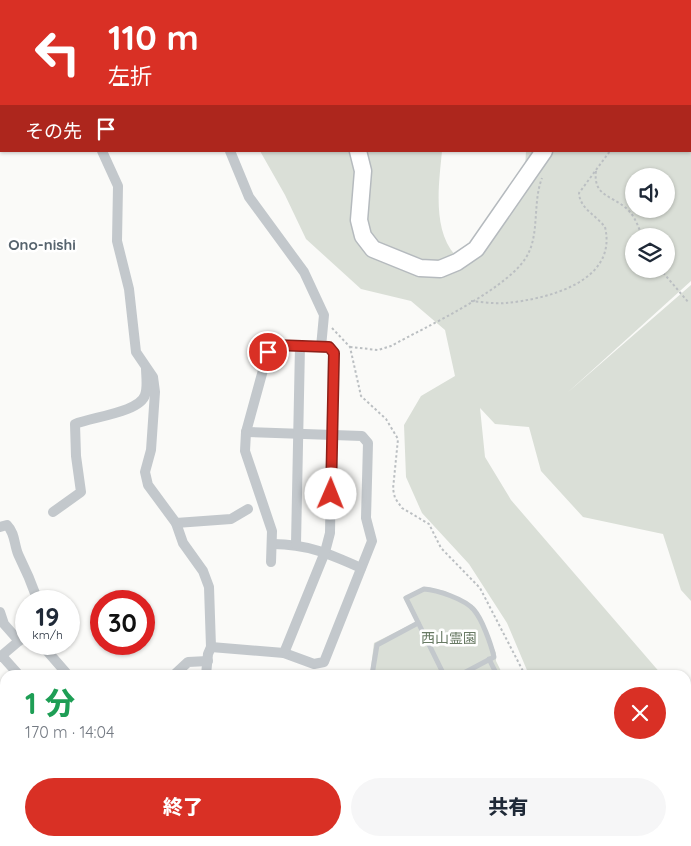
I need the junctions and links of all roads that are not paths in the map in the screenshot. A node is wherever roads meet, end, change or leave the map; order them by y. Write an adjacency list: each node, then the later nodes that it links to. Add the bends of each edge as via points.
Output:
1 (102, 152): 7 (street, via 118,186 117,241 129,289 136,352)
2 (230, 152): 6 (street, via 249,197 304,272 324,315)
3 (358, 152): 4 (main road, via 363,171 359,220 363,236 373,249 420,268 440,269 457,262 476,248)
4 (543, 152)
5 (300, 346): 6 (street); 8 (street, via 275,345 268,352); 9 (street)
6 (321, 347): 10 (street, via 329,347 334,353)
7 (146, 364): 12 (street, via 145,396 141,403 133,409 75,424 81,492); 13 (street, via 153,377 155,392 151,450 145,472 148,485)
8 (246, 432): 9 (street); 15 (street, via 245,450 272,531)
9 (297, 435): 10 (street); 16 (street)
10 (333, 436): 17 (street, via 330,533); 19 (street, via 362,436 368,443 366,518 372,541)
11 (248, 509): 13 (street, via 231,519)
12 (53, 512)
13 (176, 523): 25 (street, via 209,587)
14 (0, 528): 20 (street, via 7,525 11,529)
15 (273, 544): 16 (street); 18 (street)
16 (296, 544): 17 (street)
17 (325, 552): 19 (street); 26 (street)
18 (271, 562)
19 (361, 568): 26 (street, via 324,662 314,664)
20 (34, 590)
21 (0, 612): 23 (street, via 4,624)
22 (418, 623): 29 (lane, via 406,598 424,589 447,594 474,610 494,656); 35 (lane, via 377,644); 36 (lane)
23 (15, 633)
24 (15, 644): 28 (street)
25 (211, 647): 26 (street); 30 (street)
26 (284, 652)
27 (51, 655): 32 (street)
28 (1, 656): 31 (street)
29 (488, 659): 37 (lane); 38 (lane)
30 (208, 661): 33 (street, via 188,662); 34 (street)
31 (14, 670)
32 (64, 670)
33 (179, 670)
34 (207, 670)
35 (373, 670)
36 (442, 670)
37 (469, 670)
38 (494, 670)

